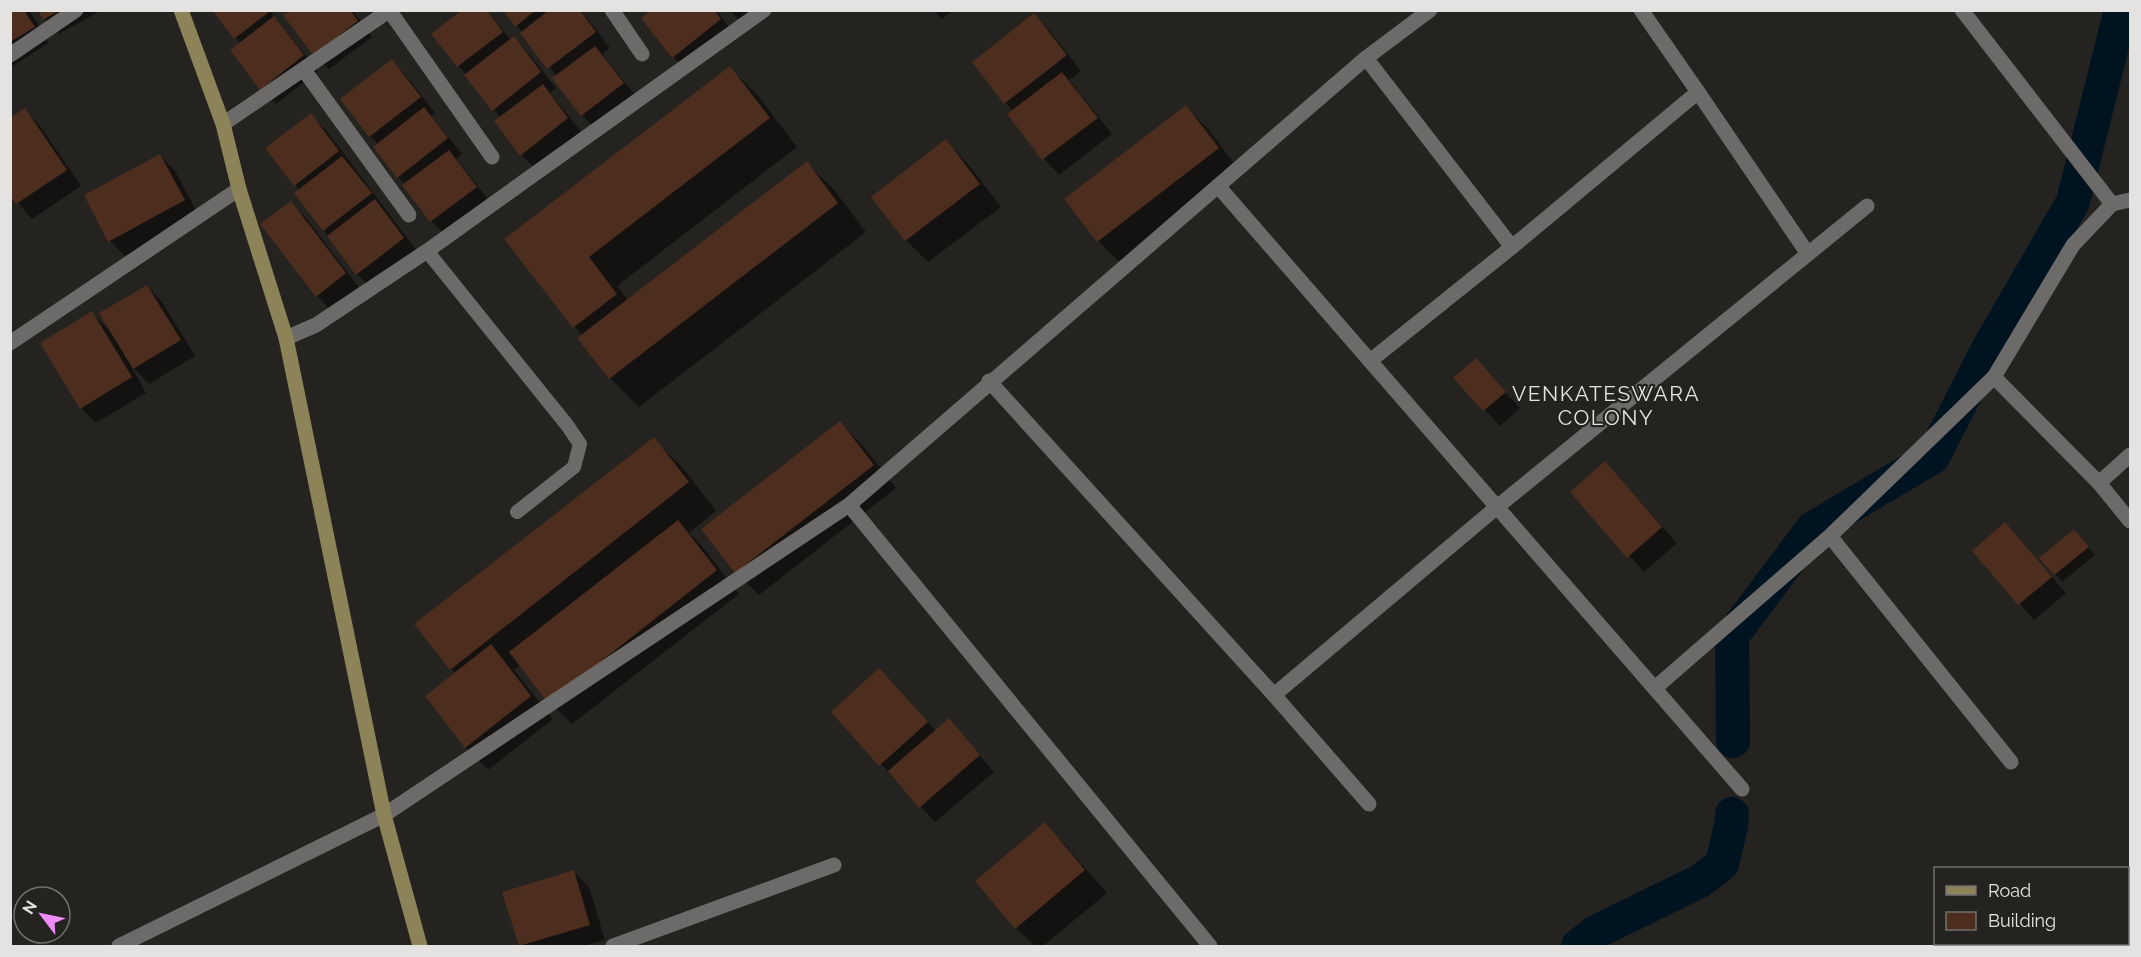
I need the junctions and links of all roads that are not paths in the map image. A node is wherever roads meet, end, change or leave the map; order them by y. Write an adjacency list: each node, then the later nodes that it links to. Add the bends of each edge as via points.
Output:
1 (75, 10): 10 (street)
2 (181, 10): 14 (street)
3 (612, 10): 9 (street)
4 (764, 10): 23 (street)
5 (1430, 10): 11 (street)
6 (1641, 10): 13 (street)
7 (1962, 10): 19 (street)
8 (389, 11): 12 (street); 15 (street)
9 (642, 54)
10 (10, 55)
11 (1366, 58): 16 (street); 22 (street)
12 (304, 70): 14 (street); 21 (street)
13 (1698, 92): 22 (street); 24 (street)
14 (223, 124): 17 (street)
15 (492, 157)
16 (1218, 186): 27 (street); 29 (street)
17 (239, 189): 25 (street); 26 (street)
18 (2130, 200): 19 (street)
19 (2112, 204): 28 (street, via 2073,245)
20 (1867, 206): 24 (street)
21 (409, 215)
22 (1512, 247): 27 (street)
23 (427, 251): 25 (street, via 316,325); 34 (lane, via 580,444 574,467)
24 (1808, 254): 33 (street)
25 (286, 338): 42 (street)
26 (10, 343)
27 (1370, 361): 33 (street)
28 (1994, 377): 31 (street); 36 (street)
29 (989, 381): 32 (street); 38 (street)
30 (2130, 455): 31 (street)
31 (2099, 483): 35 (street)
32 (849, 505): 42 (street); 47 (street)
33 (1497, 507): 37 (street); 38 (street)
34 (517, 512)
35 (2130, 521)
36 (1830, 536): 37 (street); 39 (street)
37 (1655, 688): 40 (street)
38 (1274, 695): 41 (street)
39 (2011, 762)
40 (1742, 789)
41 (1369, 804)
42 (384, 815): 44 (street); 45 (street)
43 (834, 865): 46 (street)
44 (119, 946)
45 (420, 946)
46 (613, 946)
47 (1210, 946)

